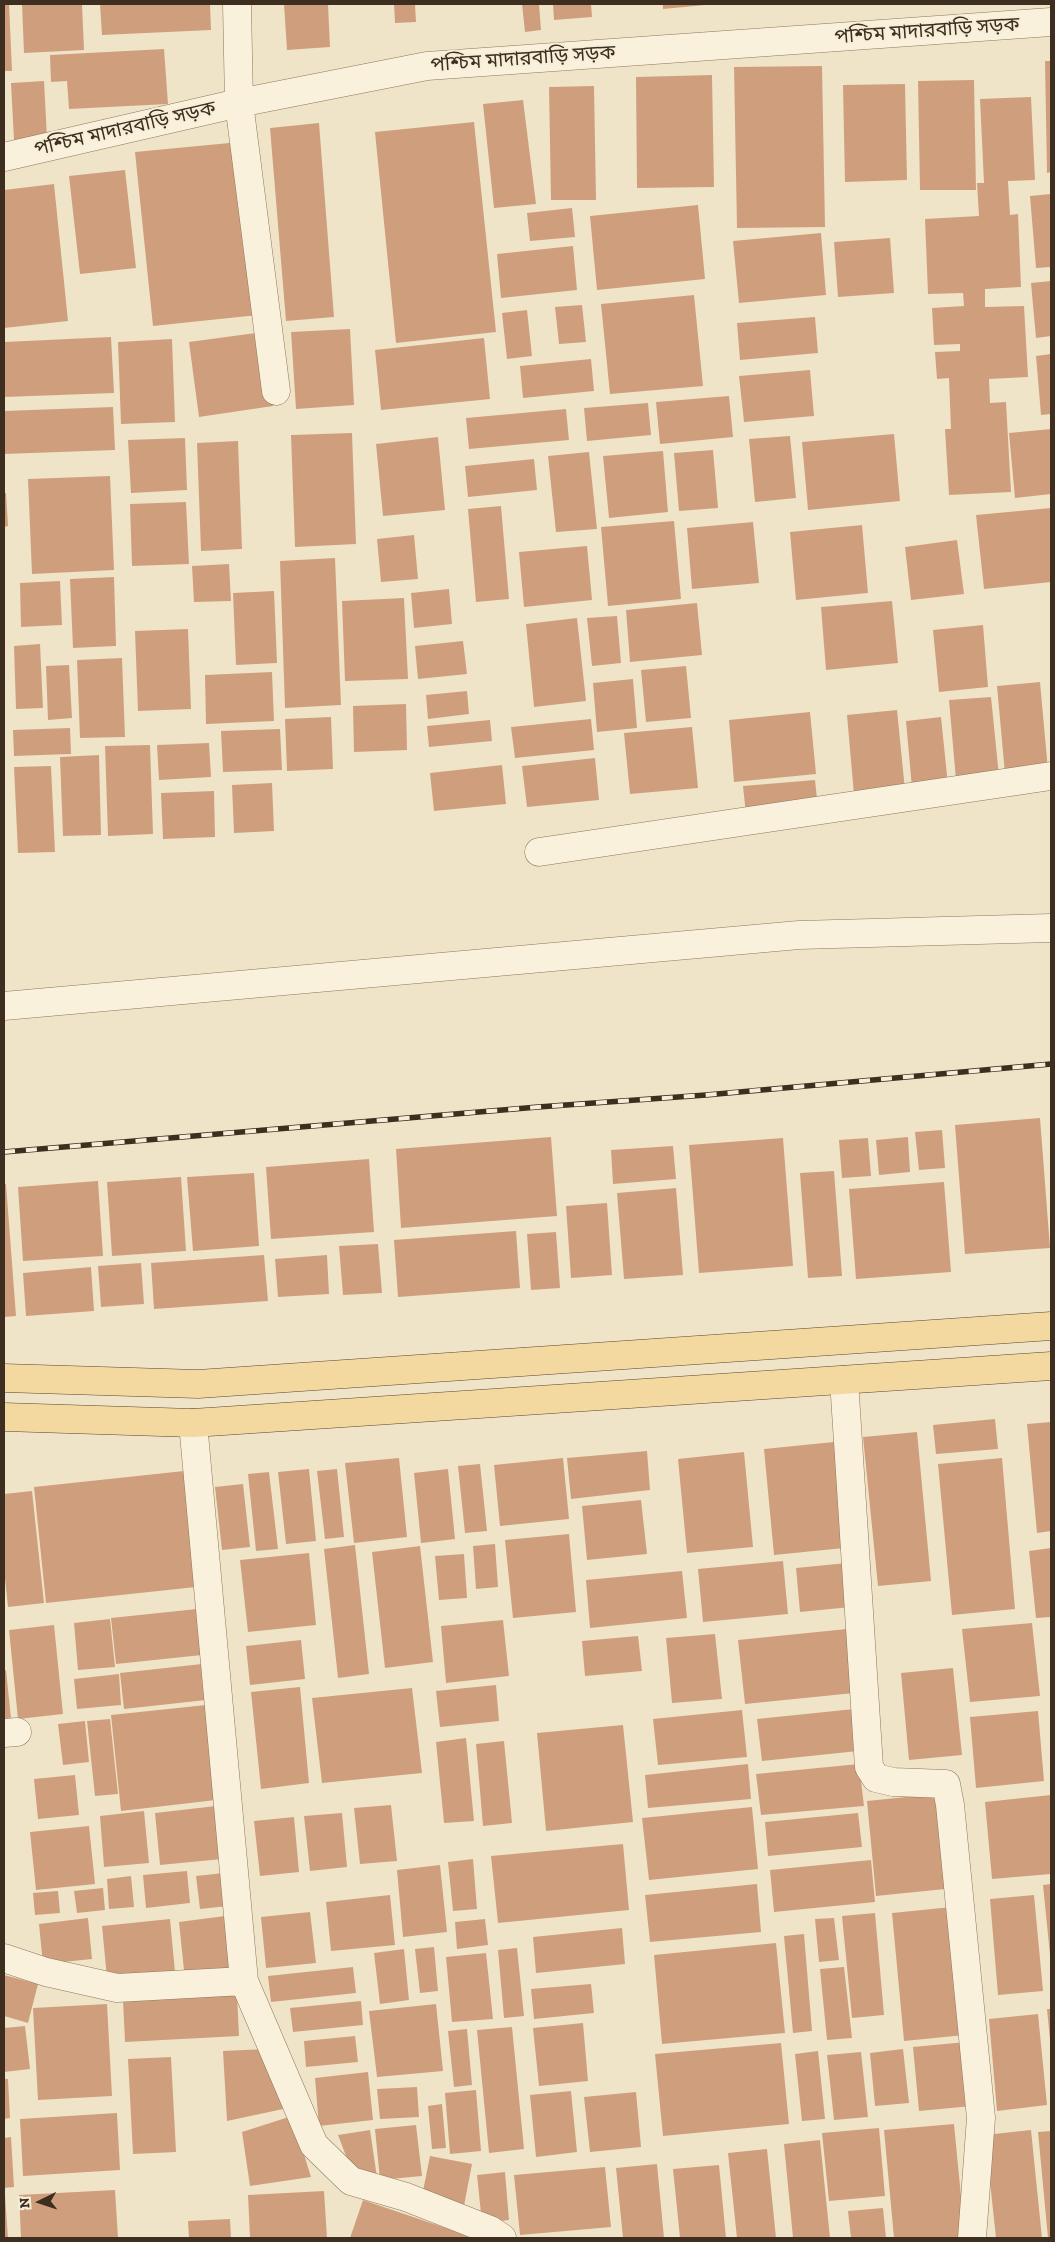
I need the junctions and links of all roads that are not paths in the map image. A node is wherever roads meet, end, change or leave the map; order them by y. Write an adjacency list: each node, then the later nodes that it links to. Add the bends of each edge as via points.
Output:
1 (237, 4): 3 (street)
2 (1051, 22): 3 (street, পশ্চিম মাদারবাড়ি সড়ক, via 427,66)
3 (239, 103): 4 (street, পশ্চিম মাদারবাড়ি সড়ক); 5 (street)
4 (4, 157)
5 (276, 391)
6 (1051, 776): 7 (street)
7 (539, 852)
8 (1051, 928): 9 (street, via 799,936)
9 (4, 1006)
10 (1051, 1326): 12 (main road, via 198,1384)
11 (1051, 1366): 13 (main road)
12 (4, 1378)
13 (844, 1380): 15 (main road); 19 (street, via 869,1767 876,1778 893,1782 946,1784 950,1805 981,2118)
14 (4, 1418): 15 (main road)
15 (193, 1424): 17 (street)
16 (4, 1958): 17 (street, via 46,1972 117,1988)
17 (244, 1980): 18 (street, via 314,2145 352,2181 406,2197 490,2230)
18 (502, 2238)
19 (972, 2238)

